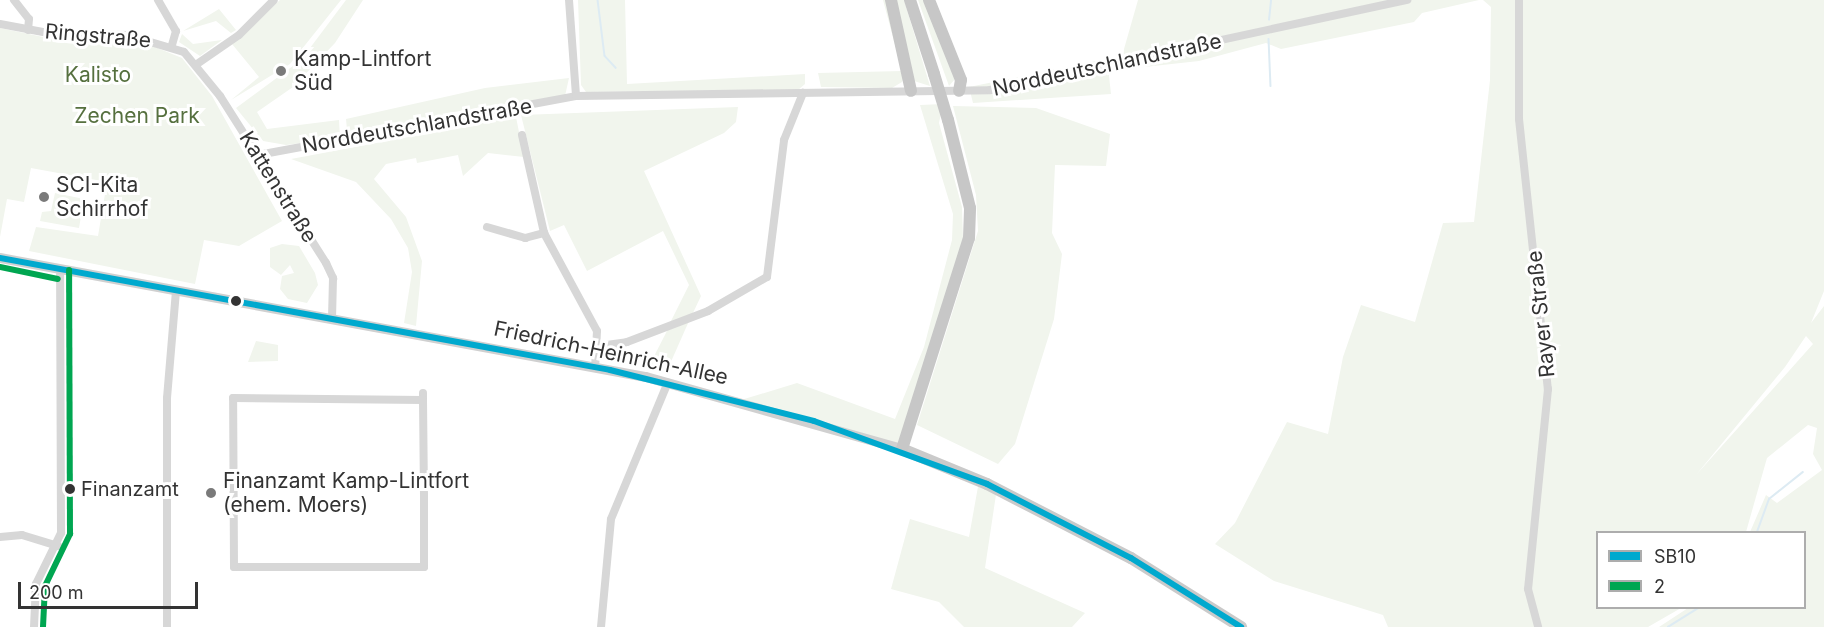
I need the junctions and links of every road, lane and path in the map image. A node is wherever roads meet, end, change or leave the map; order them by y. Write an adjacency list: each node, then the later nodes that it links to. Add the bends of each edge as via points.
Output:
1 (14, 0): 11 (street, via 30,19)
2 (158, 0): 12 (street, via 176,31)
3 (274, 0): 13 (street, via 239,35)
4 (569, 0): 17 (street)
5 (891, 0): 15 (highway)
6 (910, 0): 30 (highway, bridge, via 948,120 970,208 969,238)
7 (929, 0): 14 (highway, via 961,80)
8 (1407, 0): 14 (street, Norddeutschlandstraße, via 1006,88)
9 (1519, 0): 37 (street, Rayer Straße, via 1519,119 1548,388 1528,589)
10 (0, 24): 11 (street, Ringstraße)
11 (28, 30): 12 (street, Ringstraße, via 127,35)
12 (172, 45): 13 (street, Ringstraße)
13 (197, 64): 19 (street, Kattenstraße)
14 (959, 91): 15 (street, Norddeutschlandstraße)
15 (911, 92): 16 (street, Norddeutschlandstraße)
16 (803, 93): 17 (street, Norddeutschlandstraße); 26 (street, via 784,140 767,277 708,311 627,342)
17 (576, 96): 19 (street, Norddeutschlandstraße)
18 (522, 135): 21 (street)
19 (258, 155): 25 (street, Kattenstraße, via 333,278)
20 (487, 227): 21 (street, via 525,238)
21 (544, 233): 26 (street, via 593,324)
22 (0, 258): 23 (main road, Friedrich-Heinrich-Allee)
23 (60, 270): 24 (main road, Friedrich-Heinrich-Allee); 32 (street)
24 (176, 291): 25 (main road, Friedrich-Heinrich-Allee); 34 (street, via 167,398)
25 (332, 319): 27 (main road, Friedrich-Heinrich-Allee)
26 (599, 346): 27 (street)
27 (595, 367): 28 (main road, Friedrich-Heinrich-Allee)
28 (668, 382): 30 (main road, Friedrich-Heinrich-Allee); 35 (street, via 610,519)
29 (423, 396): 29 (street, via 424,567 234,567 233,398)
30 (902, 449): 36 (main road, Friedrich-Heinrich-Allee, via 987,484 1131,558)
31 (0, 537): 32 (street, via 22,535)
32 (58, 546): 33 (street, via 36,585)
33 (34, 627)
34 (167, 627)
35 (601, 627)
36 (1241, 627)
37 (1538, 627)

